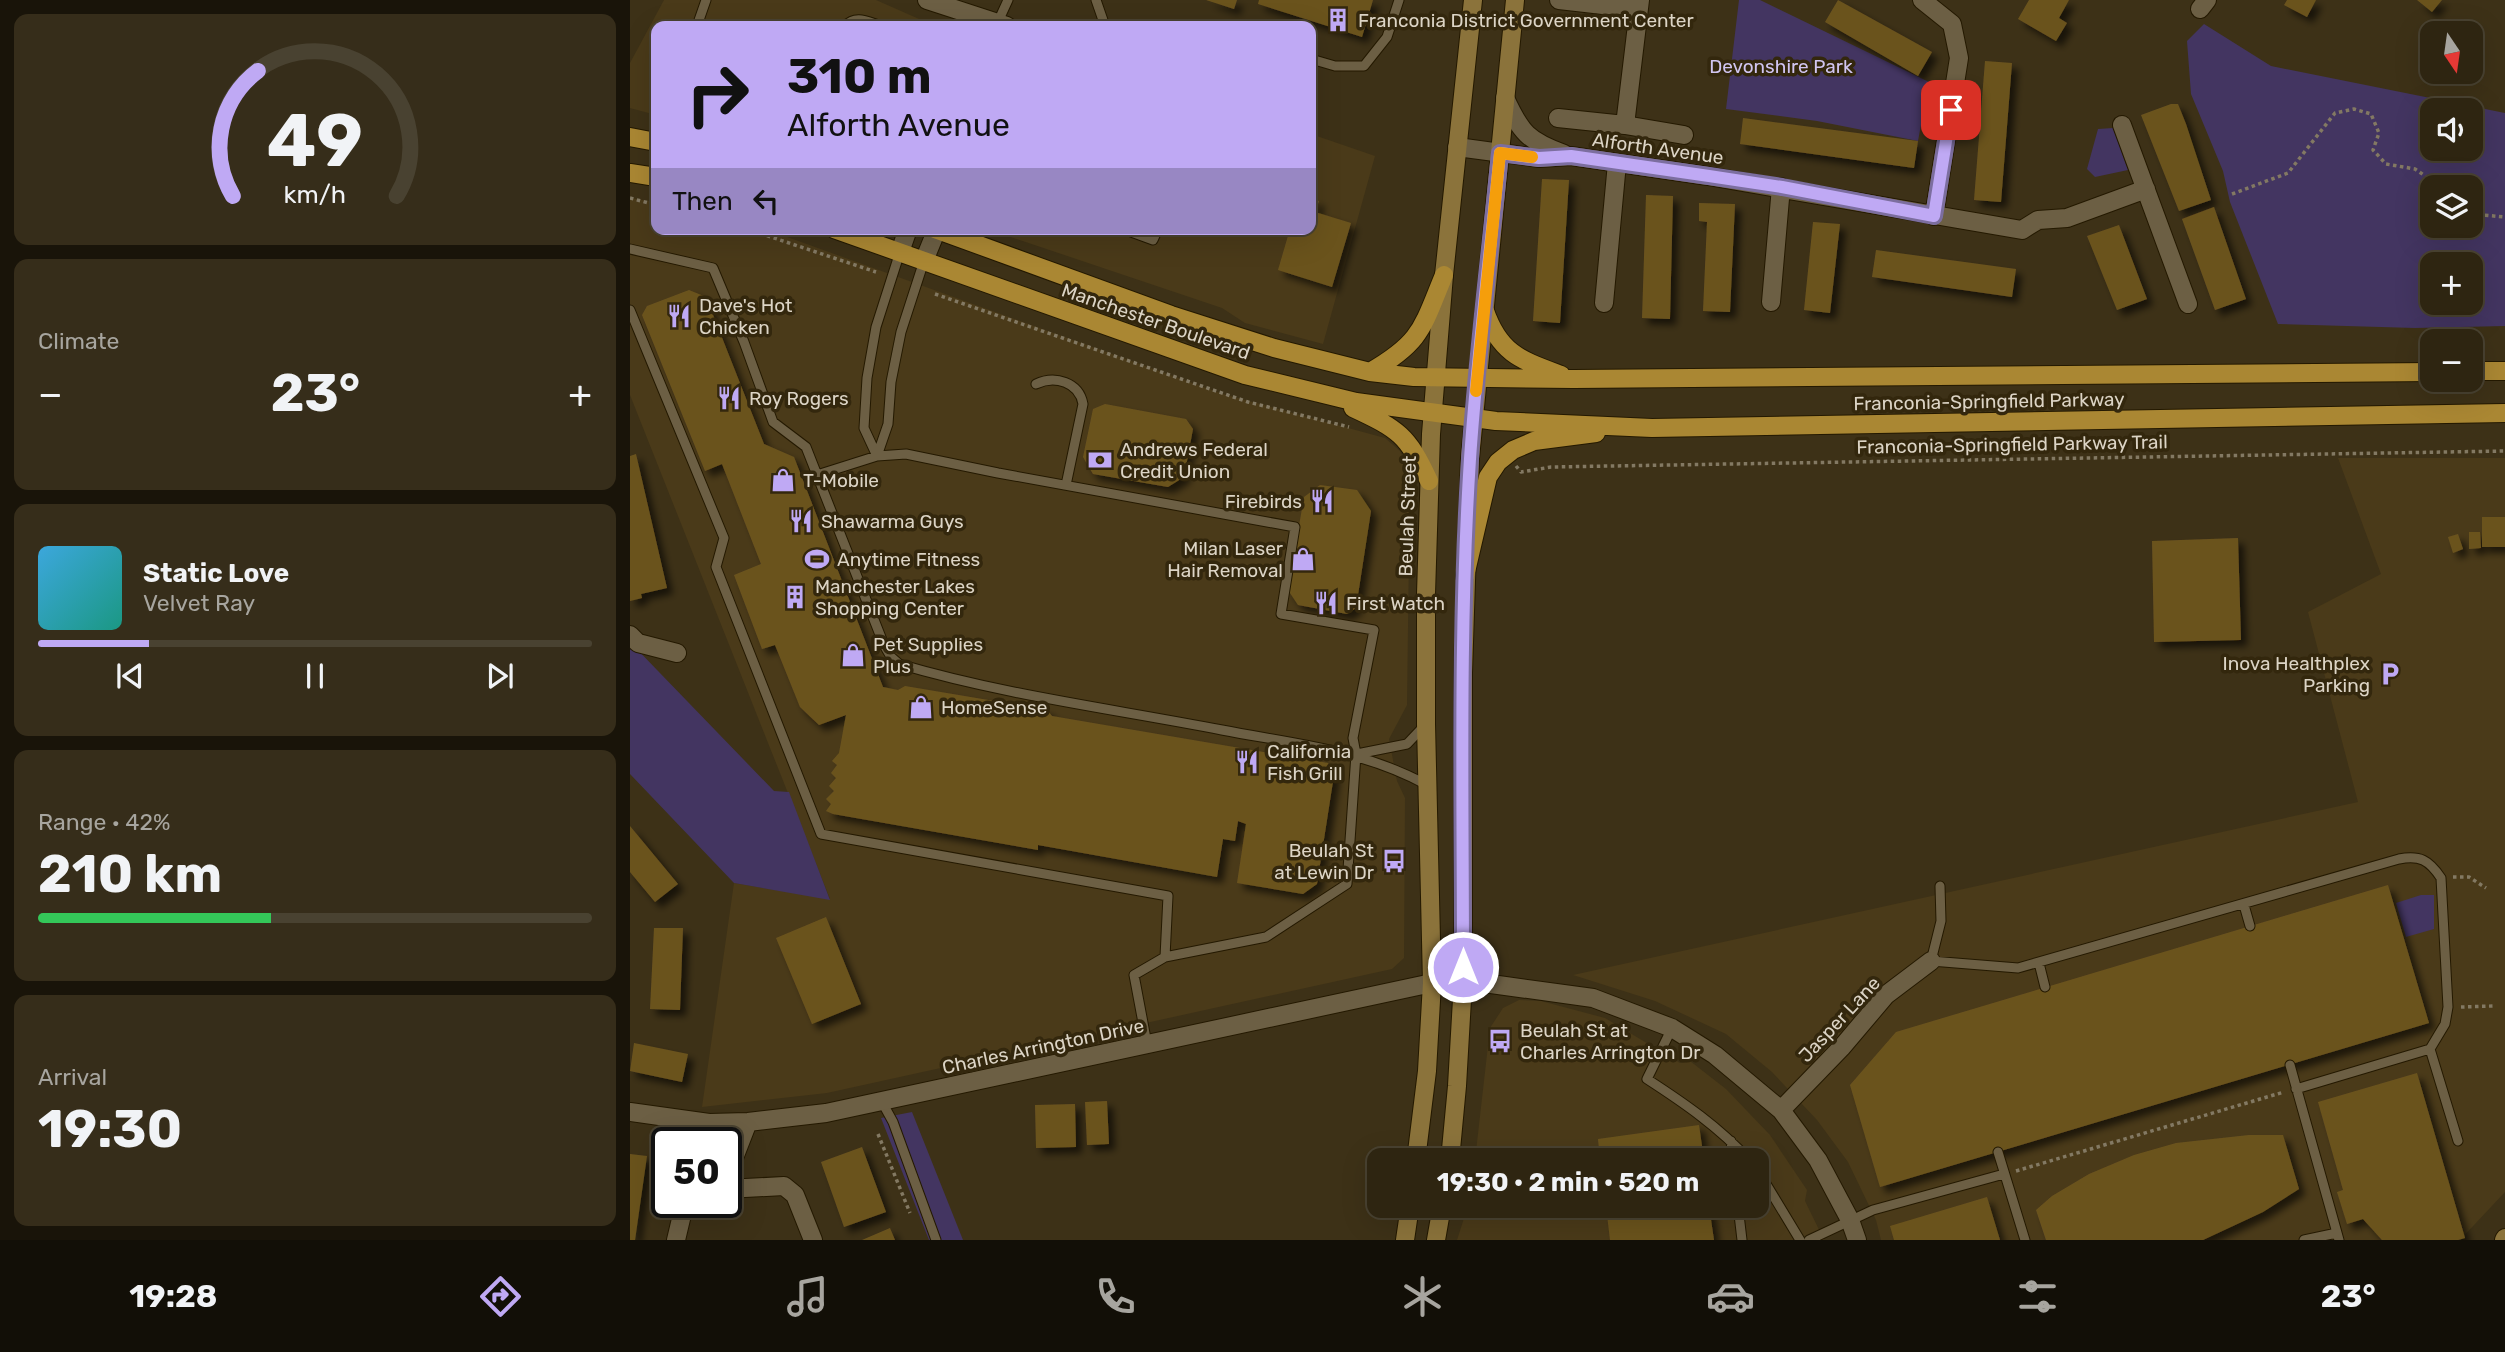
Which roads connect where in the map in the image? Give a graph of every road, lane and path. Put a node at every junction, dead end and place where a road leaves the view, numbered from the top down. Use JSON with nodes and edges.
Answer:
{"nodes":[{"id":1,"x":706,"y":0,"type":"edge"},
{"id":2,"x":927,"y":0,"type":"edge"},
{"id":3,"x":1008,"y":0,"type":"edge"},
{"id":4,"x":1096,"y":0,"type":"edge"},
{"id":5,"x":1399,"y":0,"type":"edge"},
{"id":6,"x":1473,"y":0,"type":"edge"},
{"id":7,"x":1515,"y":0,"type":"edge"},
{"id":8,"x":1559,"y":0,"type":"edge"},
{"id":9,"x":1922,"y":0,"type":"edge"},
{"id":10,"x":1639,"y":3,"type":"edge"},
{"id":11,"x":699,"y":21,"type":"edge"},
{"id":12,"x":849,"y":21,"type":"edge"},
{"id":13,"x":867,"y":21,"type":"edge"},
{"id":14,"x":988,"y":21,"type":"edge"},
{"id":15,"x":1001,"y":21,"type":"edge"},
{"id":16,"x":1103,"y":21,"type":"edge"},
{"id":17,"x":1316,"y":60,"type":"edge"},
{"id":18,"x":1505,"y":98,"type":"junction"},
{"id":19,"x":1558,"y":118,"type":"dead end"},
{"id":20,"x":1625,"y":125,"type":"junction"},
{"id":21,"x":2122,"y":125,"type":"dead end"},
{"id":22,"x":1684,"y":135,"type":"dead end"},
{"id":23,"x":630,"y":137,"type":"edge"},
{"id":24,"x":651,"y":141,"type":"edge"},
{"id":25,"x":1457,"y":147,"type":"junction"},
{"id":26,"x":1500,"y":153,"type":"junction"},
{"id":27,"x":1571,"y":156,"type":"junction"},
{"id":28,"x":1617,"y":163,"type":"junction"},
{"id":29,"x":630,"y":173,"type":"edge"},
{"id":30,"x":2424,"y":175,"type":"edge"},
{"id":31,"x":651,"y":176,"type":"edge"},
{"id":32,"x":1782,"y":187,"type":"junction"},
{"id":33,"x":2146,"y":189,"type":"junction"},
{"id":34,"x":2232,"y":194,"type":"dead end"},
{"id":35,"x":630,"y":198,"type":"edge"},
{"id":36,"x":651,"y":204,"type":"edge"},
{"id":37,"x":2483,"y":215,"type":"edge"},
{"id":38,"x":1934,"y":216,"type":"junction"},
{"id":39,"x":2505,"y":217,"type":"edge"},
{"id":40,"x":765,"y":235,"type":"edge"},
{"id":41,"x":851,"y":235,"type":"edge"},
{"id":42,"x":906,"y":235,"type":"edge"},
{"id":43,"x":934,"y":235,"type":"edge"},
{"id":44,"x":950,"y":235,"type":"edge"},
{"id":45,"x":1139,"y":235,"type":"edge"},
{"id":46,"x":1155,"y":235,"type":"edge"},
{"id":47,"x":630,"y":249,"type":"edge"},
{"id":48,"x":900,"y":252,"type":"junction"},
{"id":49,"x":925,"y":261,"type":"junction"},
{"id":50,"x":876,"y":272,"type":"dead end"},
{"id":51,"x":1444,"y":275,"type":"junction"},
{"id":52,"x":934,"y":294,"type":"dead end"},
{"id":53,"x":1771,"y":302,"type":"dead end"},
{"id":54,"x":1604,"y":303,"type":"dead end"},
{"id":55,"x":2188,"y":304,"type":"dead end"},
{"id":56,"x":630,"y":310,"type":"edge"},
{"id":57,"x":1485,"y":311,"type":"junction"},
{"id":58,"x":2483,"y":371,"type":"edge"},
{"id":59,"x":2505,"y":371,"type":"edge"},
{"id":60,"x":1370,"y":372,"type":"junction"},
{"id":61,"x":2420,"y":372,"type":"edge"},
{"id":62,"x":1435,"y":377,"type":"junction"},
{"id":63,"x":1477,"y":378,"type":"junction"},
{"id":64,"x":1574,"y":379,"type":"junction"},
{"id":65,"x":1036,"y":384,"type":"dead end"},
{"id":66,"x":1331,"y":397,"type":"junction"},
{"id":67,"x":1432,"y":413,"type":"junction"},
{"id":68,"x":2505,"y":413,"type":"edge"},
{"id":69,"x":1474,"y":418,"type":"junction"},
{"id":70,"x":1354,"y":428,"type":"dead end"},
{"id":71,"x":1653,"y":428,"type":"junction"},
{"id":72,"x":2505,"y":451,"type":"edge"},
{"id":73,"x":877,"y":456,"type":"junction"},
{"id":74,"x":1521,"y":472,"type":"dead end"},
{"id":75,"x":817,"y":475,"type":"junction"},
{"id":76,"x":1429,"y":481,"type":"junction"},
{"id":77,"x":1066,"y":485,"type":"junction"},
{"id":78,"x":1465,"y":576,"type":"junction"},
{"id":79,"x":630,"y":635,"type":"edge"},
{"id":80,"x":677,"y":653,"type":"dead end"},
{"id":81,"x":1426,"y":724,"type":"junction"},
{"id":82,"x":1356,"y":754,"type":"junction"},
{"id":83,"x":1428,"y":786,"type":"junction"},
{"id":84,"x":2441,"y":878,"type":"junction"},
{"id":85,"x":1940,"y":886,"type":"dead end"},
{"id":86,"x":2486,"y":888,"type":"dead end"},
{"id":87,"x":2244,"y":905,"type":"junction"},
{"id":88,"x":2250,"y":926,"type":"dead end"},
{"id":89,"x":1165,"y":957,"type":"junction"},
{"id":90,"x":1931,"y":961,"type":"junction"},
{"id":91,"x":2039,"y":963,"type":"junction"},
{"id":92,"x":1463,"y":982,"type":"junction"},
{"id":93,"x":1433,"y":983,"type":"junction"},
{"id":94,"x":2045,"y":987,"type":"dead end"},
{"id":95,"x":2493,"y":1006,"type":"dead end"},
{"id":96,"x":2448,"y":1007,"type":"junction"},
{"id":97,"x":1672,"y":1028,"type":"junction"},
{"id":98,"x":1147,"y":1045,"type":"junction"},
{"id":99,"x":2430,"y":1049,"type":"junction"},
{"id":100,"x":2290,"y":1065,"type":"dead end"},
{"id":101,"x":2296,"y":1089,"type":"junction"},
{"id":102,"x":882,"y":1102,"type":"junction"},
{"id":103,"x":1781,"y":1110,"type":"junction"},
{"id":104,"x":630,"y":1112,"type":"edge"},
{"id":105,"x":748,"y":1122,"type":"junction"},
{"id":106,"x":709,"y":1123,"type":"junction"},
{"id":107,"x":710,"y":1127,"type":"edge"},
{"id":108,"x":877,"y":1134,"type":"dead end"},
{"id":109,"x":742,"y":1137,"type":"edge"},
{"id":110,"x":1731,"y":1140,"type":"junction"},
{"id":111,"x":2458,"y":1141,"type":"dead end"},
{"id":112,"x":1417,"y":1148,"type":"edge"},
{"id":113,"x":1451,"y":1148,"type":"edge"},
{"id":114,"x":1732,"y":1148,"type":"edge"},
{"id":115,"x":1738,"y":1148,"type":"edge"},
{"id":116,"x":1998,"y":1153,"type":"dead end"},
{"id":117,"x":2004,"y":1174,"type":"junction"},
{"id":118,"x":742,"y":1186,"type":"edge"},
{"id":119,"x":1769,"y":1188,"type":"edge"},
{"id":120,"x":912,"y":1216,"type":"dead end"},
{"id":121,"x":681,"y":1218,"type":"edge"},
{"id":122,"x":1408,"y":1218,"type":"edge"},
{"id":123,"x":1440,"y":1218,"type":"edge"},
{"id":124,"x":1739,"y":1218,"type":"edge"},
{"id":125,"x":1850,"y":1220,"type":"junction"},
{"id":126,"x":2338,"y":1237,"type":"edge"},
{"id":127,"x":676,"y":1240,"type":"edge"},
{"id":128,"x":813,"y":1240,"type":"edge"},
{"id":129,"x":936,"y":1240,"type":"edge"},
{"id":130,"x":1405,"y":1240,"type":"edge"},
{"id":131,"x":1436,"y":1240,"type":"edge"},
{"id":132,"x":1742,"y":1240,"type":"edge"},
{"id":133,"x":1800,"y":1240,"type":"edge"},
{"id":134,"x":1809,"y":1240,"type":"edge"},
{"id":135,"x":1857,"y":1240,"type":"edge"},
{"id":136,"x":2025,"y":1240,"type":"edge"},
{"id":137,"x":2304,"y":1240,"type":"edge"}],
"edges":[{"from":1,"to":11,"type":"lane"},
{"from":2,"to":14,"type":"street"},
{"from":3,"to":15,"type":"lane"},
{"from":4,"to":16,"type":"lane"},
{"from":5,"to":17,"type":"lane"},
{"from":6,"to":25,"type":"main road","name":"Beulah Street"},
{"from":7,"to":18,"type":"main road"},
{"from":8,"to":10,"type":"street"},
{"from":9,"to":38,"type":"street"},
{"from":10,"to":20,"type":"street"},
{"from":12,"to":13,"type":"lane"},
{"from":18,"to":26,"type":"main road"},
{"from":18,"to":27,"type":"street","name":"Alforth Avenue"},
{"from":19,"to":20,"type":"street"},
{"from":20,"to":22,"type":"street"},
{"from":21,"to":33,"type":"street"},
{"from":23,"to":24,"type":"main road"},
{"from":25,"to":26,"type":"street","name":"Alforth Avenue"},
{"from":25,"to":51,"type":"main road","name":"Beulah Street"},
{"from":26,"to":27,"type":"street","name":"Alforth Avenue"},
{"from":26,"to":57,"type":"main road"},
{"from":27,"to":28,"type":"street","name":"Alforth Avenue"},
{"from":28,"to":32,"type":"street","name":"Alforth Avenue"},
{"from":28,"to":54,"type":"street"},
{"from":29,"to":31,"type":"main road"},
{"from":30,"to":34,"type":"path"},
{"from":32,"to":38,"type":"street","name":"Alforth Avenue"},
{"from":32,"to":53,"type":"street"},
{"from":33,"to":38,"type":"street","name":"Alforth Avenue"},
{"from":33,"to":55,"type":"street"},
{"from":35,"to":36,"type":"path"},
{"from":37,"to":39,"type":"path"},
{"from":40,"to":50,"type":"path"},
{"from":41,"to":48,"type":"main road","name":"Manchester Boulevard"},
{"from":42,"to":48,"type":"street"},
{"from":43,"to":49,"type":"street"},
{"from":44,"to":60,"type":"main road","name":"Manchester Boulevard"},
{"from":45,"to":46,"type":"lane"},
{"from":47,"to":75,"type":"lane"},
{"from":48,"to":49,"type":"main road","name":"Manchester Boulevard"},
{"from":48,"to":73,"type":"lane"},
{"from":49,"to":66,"type":"main road","name":"Manchester Boulevard"},
{"from":49,"to":73,"type":"lane"},
{"from":51,"to":60,"type":"main road"},
{"from":51,"to":62,"type":"main road","name":"Beulah Street"},
{"from":52,"to":70,"type":"path"},
{"from":56,"to":89,"type":"lane"},
{"from":57,"to":63,"type":"main road"},
{"from":57,"to":64,"type":"main road"},
{"from":58,"to":59,"type":"main road"},
{"from":60,"to":62,"type":"main road","name":"Manchester Boulevard"},
{"from":61,"to":64,"type":"main road","name":"Franconia-Springfield Parkway"},
{"from":62,"to":63,"type":"main road","name":"Manchester Boulevard"},
{"from":62,"to":67,"type":"main road","name":"Beulah Street"},
{"from":63,"to":64,"type":"main road","name":"Franconia-Springfield Parkway"},
{"from":63,"to":69,"type":"main road"},
{"from":65,"to":77,"type":"lane"},
{"from":66,"to":67,"type":"main road","name":"Manchester Boulevard"},
{"from":66,"to":76,"type":"main road"},
{"from":67,"to":69,"type":"main road","name":"Manchester Boulevard"},
{"from":67,"to":76,"type":"main road","name":"Beulah Street"},
{"from":68,"to":71,"type":"main road","name":"Franconia-Springfield Parkway"},
{"from":69,"to":71,"type":"main road","name":"Franconia-Springfield Parkway"},
{"from":69,"to":78,"type":"main road"},
{"from":71,"to":78,"type":"main road"},
{"from":72,"to":74,"type":"path","name":"Franconia-Springfield Parkway Trail"},
{"from":73,"to":75,"type":"lane"},
{"from":73,"to":77,"type":"lane"},
{"from":75,"to":82,"type":"lane"},
{"from":76,"to":81,"type":"main road","name":"Beulah Street"},
{"from":77,"to":82,"type":"lane"},
{"from":78,"to":92,"type":"main road"},
{"from":79,"to":80,"type":"street"},
{"from":81,"to":82,"type":"lane"},
{"from":81,"to":83,"type":"main road","name":"Beulah Street"},
{"from":82,"to":83,"type":"lane"},
{"from":82,"to":89,"type":"lane"},
{"from":83,"to":93,"type":"main road","name":"Beulah Street"},
{"from":84,"to":86,"type":"path"},
{"from":84,"to":87,"type":"lane"},
{"from":84,"to":96,"type":"lane"},
{"from":85,"to":90,"type":"lane"},
{"from":87,"to":88,"type":"lane"},
{"from":87,"to":91,"type":"lane"},
{"from":89,"to":98,"type":"lane"},
{"from":90,"to":91,"type":"lane"},
{"from":90,"to":103,"type":"street","name":"Jasper Lane"},
{"from":91,"to":94,"type":"lane"},
{"from":92,"to":93,"type":"street","name":"Charles Arrington Drive"},
{"from":92,"to":97,"type":"street","name":"Charles Arrington Drive"},
{"from":92,"to":113,"type":"main road"},
{"from":93,"to":98,"type":"street","name":"Charles Arrington Drive"},
{"from":93,"to":112,"type":"main road","name":"Beulah Street"},
{"from":95,"to":96,"type":"path"},
{"from":96,"to":99,"type":"lane"},
{"from":97,"to":103,"type":"street","name":"Charles Arrington Drive"},
{"from":97,"to":110,"type":"lane"},
{"from":98,"to":102,"type":"street","name":"Charles Arrington Drive"},
{"from":99,"to":101,"type":"lane"},
{"from":99,"to":111,"type":"lane"},
{"from":100,"to":101,"type":"lane"},
{"from":101,"to":117,"type":"path"},
{"from":101,"to":126,"type":"lane"},
{"from":102,"to":105,"type":"street","name":"Charles Arrington Drive"},
{"from":102,"to":129,"type":"lane"},
{"from":103,"to":125,"type":"street","name":"Charles Arrington Drive"},
{"from":104,"to":106,"type":"street","name":"Charles Arrington Drive"},
{"from":105,"to":106,"type":"street","name":"Charles Arrington Drive"},
{"from":105,"to":109,"type":"street"},
{"from":106,"to":107,"type":"street"},
{"from":108,"to":120,"type":"path"},
{"from":110,"to":114,"type":"lane"},
{"from":110,"to":115,"type":"lane"},
{"from":116,"to":117,"type":"lane"},
{"from":117,"to":125,"type":"lane"},
{"from":117,"to":136,"type":"lane"},
{"from":118,"to":128,"type":"street"},
{"from":119,"to":133,"type":"lane"},
{"from":121,"to":127,"type":"street"},
{"from":122,"to":130,"type":"main road"},
{"from":123,"to":131,"type":"main road"},
{"from":124,"to":132,"type":"lane"},
{"from":125,"to":134,"type":"lane"},
{"from":125,"to":135,"type":"street","name":"Charles Arrington Drive"},
{"from":126,"to":137,"type":"lane"}]}
